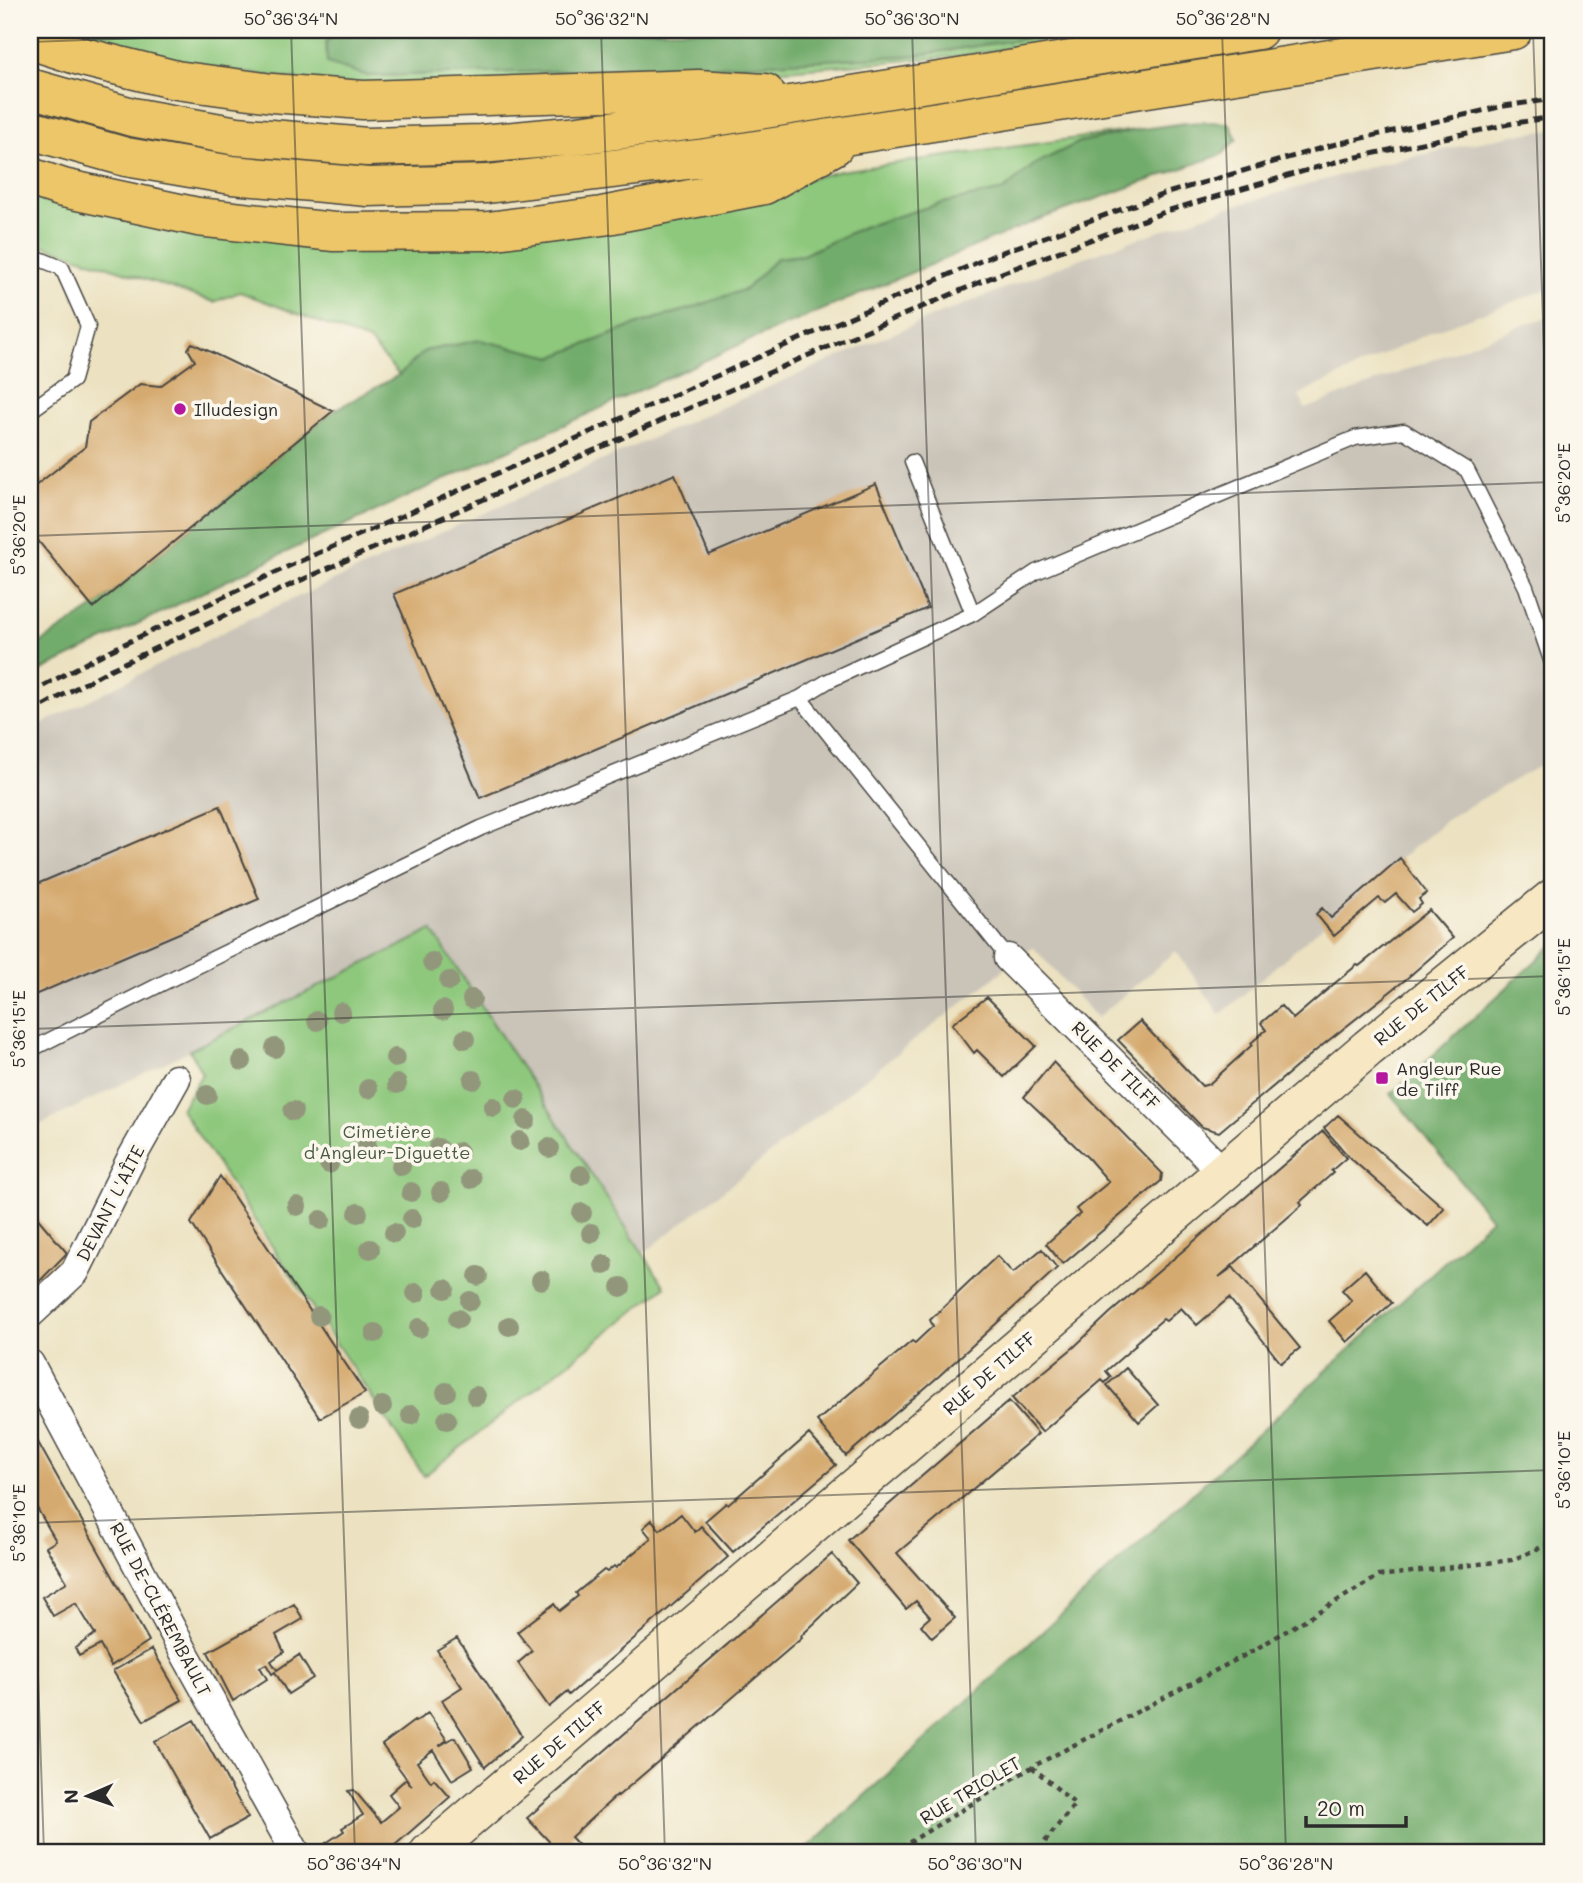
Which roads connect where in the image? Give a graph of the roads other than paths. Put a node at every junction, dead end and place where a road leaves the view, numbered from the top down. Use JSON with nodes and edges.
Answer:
{"nodes":[{"id":1,"x":1258,"y":30,"type":"edge"},
{"id":2,"x":1513,"y":30,"type":"edge"},
{"id":3,"x":30,"y":40,"type":"edge"},
{"id":4,"x":30,"y":88,"type":"edge"},
{"id":5,"x":826,"y":98,"type":"junction"},
{"id":6,"x":30,"y":130,"type":"edge"},
{"id":7,"x":855,"y":134,"type":"junction"},
{"id":8,"x":30,"y":177,"type":"edge"},
{"id":9,"x":30,"y":255,"type":"edge"},
{"id":10,"x":30,"y":411,"type":"edge"},
{"id":11,"x":912,"y":462,"type":"dead end"},
{"id":12,"x":973,"y":614,"type":"junction"},
{"id":13,"x":1553,"y":666,"type":"edge"},
{"id":14,"x":800,"y":698,"type":"junction"},
{"id":15,"x":1553,"y":898,"type":"edge"},
{"id":16,"x":1008,"y":958,"type":"joint"},
{"id":17,"x":30,"y":1050,"type":"edge"},
{"id":18,"x":176,"y":1079,"type":"dead end"},
{"id":19,"x":1223,"y":1172,"type":"junction"},
{"id":20,"x":30,"y":1314,"type":"edge"},
{"id":21,"x":30,"y":1364,"type":"edge"},
{"id":22,"x":296,"y":1853,"type":"edge"},
{"id":23,"x":429,"y":1853,"type":"edge"}],
"edges":[{"from":1,"to":5,"type":"highway"},
{"from":2,"to":7,"type":"highway"},
{"from":3,"to":5,"type":"highway"},
{"from":4,"to":5,"type":"highway"},
{"from":6,"to":7,"type":"highway"},
{"from":7,"to":8,"type":"highway"},
{"from":9,"to":10,"type":"lane"},
{"from":11,"to":12,"type":"lane"},
{"from":12,"to":13,"type":"lane"},
{"from":12,"to":14,"type":"lane"},
{"from":14,"to":16,"type":"lane"},
{"from":14,"to":17,"type":"lane"},
{"from":15,"to":19,"type":"main road","name":"RUE DE TILFF"},
{"from":16,"to":19,"type":"street","name":"RUE DE TILFF"},
{"from":18,"to":20,"type":"street","name":"DEVANT L'AÎTE"},
{"from":19,"to":23,"type":"main road","name":"RUE DE TILFF"},
{"from":21,"to":22,"type":"street","name":"RUE DE-CLÉREMBAULT"}]}
